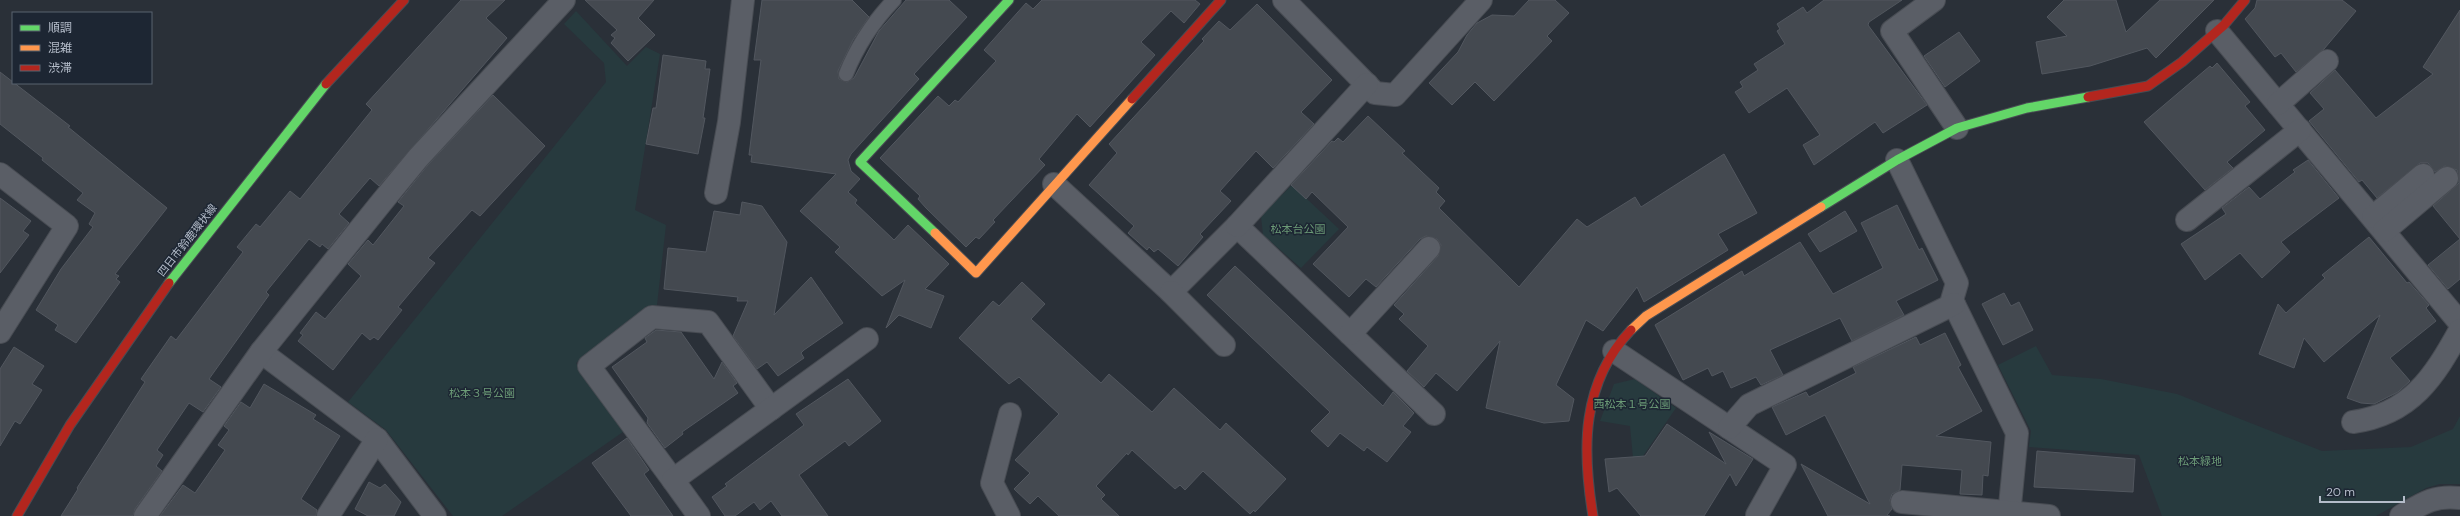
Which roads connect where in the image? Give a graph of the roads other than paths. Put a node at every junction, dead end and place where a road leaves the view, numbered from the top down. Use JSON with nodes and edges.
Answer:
{"nodes":[{"id":1,"x":404,"y":0,"type":"edge"},
{"id":2,"x":564,"y":0,"type":"edge"},
{"id":3,"x":743,"y":0,"type":"edge"},
{"id":4,"x":894,"y":0,"type":"edge"},
{"id":5,"x":1009,"y":0,"type":"edge"},
{"id":6,"x":1221,"y":0,"type":"edge"},
{"id":7,"x":1284,"y":0,"type":"edge"},
{"id":8,"x":1481,"y":0,"type":"edge"},
{"id":9,"x":1934,"y":0,"type":"edge"},
{"id":10,"x":2245,"y":0,"type":"edge"},
{"id":11,"x":2217,"y":31,"type":"junction"},
{"id":12,"x":2327,"y":61,"type":"dead end"},
{"id":13,"x":846,"y":74,"type":"dead end"},
{"id":14,"x":1367,"y":84,"type":"junction"},
{"id":15,"x":2278,"y":104,"type":"junction"},
{"id":16,"x":1957,"y":128,"type":"junction"},
{"id":17,"x":2300,"y":130,"type":"junction"},
{"id":18,"x":1897,"y":160,"type":"junction"},
{"id":19,"x":0,"y":174,"type":"edge"},
{"id":20,"x":2423,"y":175,"type":"dead end"},
{"id":21,"x":2447,"y":178,"type":"dead end"},
{"id":22,"x":1054,"y":184,"type":"junction"},
{"id":23,"x":716,"y":192,"type":"dead end"},
{"id":24,"x":2188,"y":220,"type":"dead end"},
{"id":25,"x":2378,"y":224,"type":"junction"},
{"id":26,"x":1237,"y":226,"type":"junction"},
{"id":27,"x":1429,"y":248,"type":"dead end"},
{"id":28,"x":1171,"y":292,"type":"junction"},
{"id":29,"x":1954,"y":304,"type":"junction"},
{"id":30,"x":2460,"y":323,"type":"edge"},
{"id":31,"x":2460,"y":330,"type":"edge"},
{"id":32,"x":0,"y":332,"type":"edge"},
{"id":33,"x":1350,"y":334,"type":"junction"},
{"id":34,"x":867,"y":339,"type":"dead end"},
{"id":35,"x":1224,"y":345,"type":"dead end"},
{"id":36,"x":1614,"y":351,"type":"junction"},
{"id":37,"x":261,"y":352,"type":"junction"},
{"id":38,"x":771,"y":409,"type":"junction"},
{"id":39,"x":1010,"y":414,"type":"dead end"},
{"id":40,"x":1434,"y":414,"type":"dead end"},
{"id":41,"x":2353,"y":422,"type":"dead end"},
{"id":42,"x":1729,"y":428,"type":"junction"},
{"id":43,"x":377,"y":439,"type":"junction"},
{"id":44,"x":673,"y":480,"type":"junction"},
{"id":45,"x":2460,"y":498,"type":"edge"},
{"id":46,"x":1902,"y":502,"type":"dead end"},
{"id":47,"x":2009,"y":514,"type":"edge"},
{"id":48,"x":1757,"y":515,"type":"dead end"},
{"id":49,"x":17,"y":516,"type":"edge"},
{"id":50,"x":145,"y":516,"type":"edge"},
{"id":51,"x":328,"y":516,"type":"edge"},
{"id":52,"x":435,"y":516,"type":"edge"},
{"id":53,"x":699,"y":516,"type":"edge"},
{"id":54,"x":1009,"y":516,"type":"edge"},
{"id":55,"x":1593,"y":516,"type":"edge"},
{"id":56,"x":2049,"y":516,"type":"edge"},
{"id":57,"x":2401,"y":516,"type":"edge"}],
"edges":[{"from":1,"to":49,"type":"street","name":"四日市鈴鹿環状線"},
{"from":2,"to":37,"type":"street"},
{"from":3,"to":23,"type":"street"},
{"from":4,"to":13,"type":"lane"},
{"from":5,"to":22,"type":"street"},
{"from":6,"to":22,"type":"street"},
{"from":7,"to":14,"type":"street"},
{"from":8,"to":14,"type":"street"},
{"from":9,"to":16,"type":"street"},
{"from":10,"to":11,"type":"street"},
{"from":11,"to":15,"type":"street"},
{"from":11,"to":16,"type":"street"},
{"from":12,"to":15,"type":"street"},
{"from":14,"to":26,"type":"street"},
{"from":15,"to":17,"type":"street"},
{"from":16,"to":18,"type":"street"},
{"from":17,"to":24,"type":"street"},
{"from":17,"to":25,"type":"street"},
{"from":18,"to":29,"type":"street"},
{"from":18,"to":36,"type":"street"},
{"from":19,"to":32,"type":"street"},
{"from":20,"to":25,"type":"street"},
{"from":21,"to":25,"type":"street"},
{"from":22,"to":28,"type":"street"},
{"from":25,"to":30,"type":"street"},
{"from":26,"to":28,"type":"street"},
{"from":26,"to":33,"type":"street"},
{"from":27,"to":33,"type":"street"},
{"from":28,"to":35,"type":"street"},
{"from":29,"to":42,"type":"street"},
{"from":29,"to":47,"type":"street"},
{"from":31,"to":41,"type":"street"},
{"from":33,"to":40,"type":"street"},
{"from":34,"to":38,"type":"street"},
{"from":36,"to":42,"type":"street"},
{"from":36,"to":55,"type":"street"},
{"from":37,"to":43,"type":"street"},
{"from":37,"to":50,"type":"street"},
{"from":38,"to":44,"type":"street"},
{"from":38,"to":44,"type":"street"},
{"from":39,"to":54,"type":"street"},
{"from":42,"to":48,"type":"street"},
{"from":43,"to":51,"type":"street"},
{"from":43,"to":52,"type":"street"},
{"from":44,"to":53,"type":"street"},
{"from":45,"to":57,"type":"street"},
{"from":46,"to":47,"type":"street"},
{"from":47,"to":56,"type":"street"}]}
